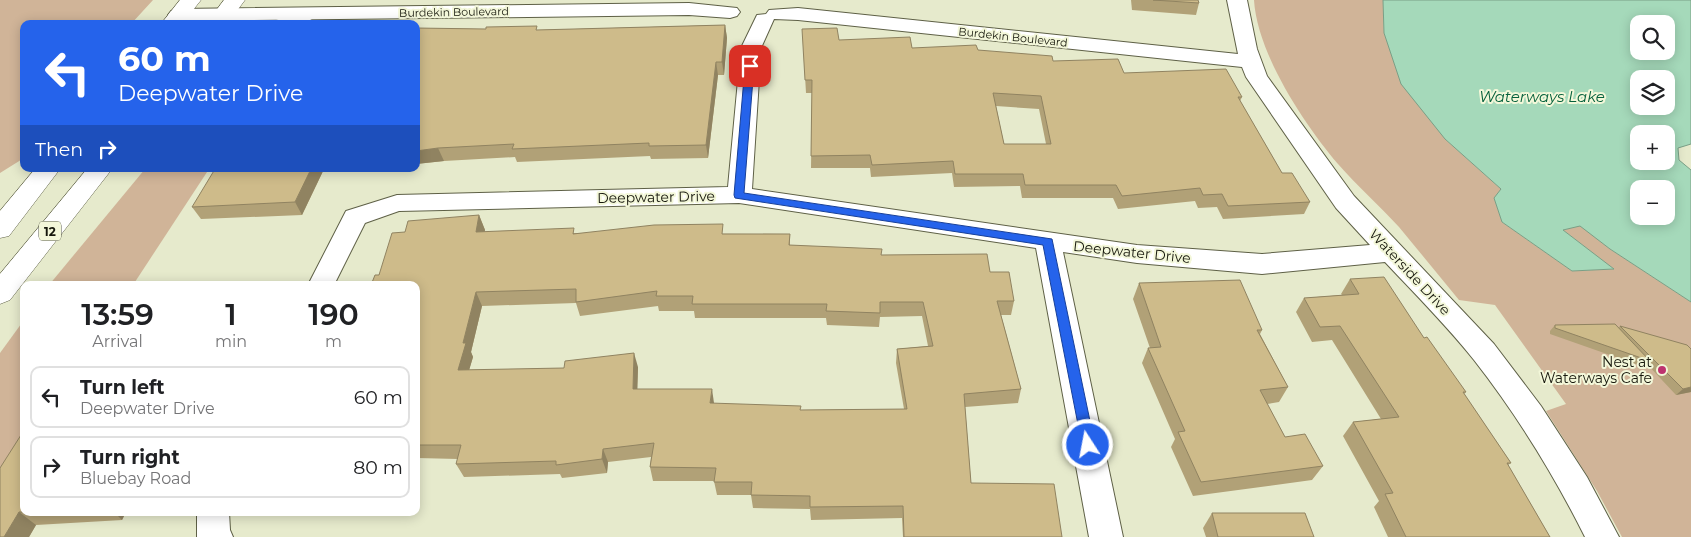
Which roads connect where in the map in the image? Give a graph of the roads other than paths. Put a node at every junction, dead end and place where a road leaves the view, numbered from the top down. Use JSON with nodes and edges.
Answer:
{"nodes":[{"id":1,"x":247,"y":0,"type":"edge"},
{"id":2,"x":799,"y":0,"type":"edge"},
{"id":3,"x":1237,"y":0,"type":"edge"},
{"id":4,"x":182,"y":10,"type":"edge"},
{"id":5,"x":228,"y":10,"type":"edge"},
{"id":6,"x":734,"y":10,"type":"edge"},
{"id":7,"x":774,"y":11,"type":"edge"},
{"id":8,"x":307,"y":14,"type":"junction"},
{"id":9,"x":293,"y":20,"type":"edge"},
{"id":10,"x":751,"y":48,"type":"junction"},
{"id":11,"x":1247,"y":53,"type":"junction"},
{"id":12,"x":46,"y":172,"type":"edge"},
{"id":13,"x":98,"y":172,"type":"edge"},
{"id":14,"x":739,"y":195,"type":"junction"},
{"id":15,"x":0,"y":229,"type":"edge"},
{"id":16,"x":1048,"y":242,"type":"junction"},
{"id":17,"x":1391,"y":252,"type":"junction"},
{"id":18,"x":323,"y":281,"type":"edge"},
{"id":19,"x":0,"y":293,"type":"edge"},
{"id":20,"x":213,"y":516,"type":"edge"},
{"id":21,"x":216,"y":537,"type":"edge"},
{"id":22,"x":1106,"y":537,"type":"edge"},
{"id":23,"x":1602,"y":537,"type":"edge"}],
"edges":[{"from":1,"to":5,"type":"street","name":"Burdekin Boulevard"},
{"from":2,"to":11,"type":"street","name":"Burdekin Boulevard"},
{"from":3,"to":11,"type":"street","name":"Waterside Drive"},
{"from":4,"to":5,"type":"street","name":"Burdekin Boulevard"},
{"from":5,"to":8,"type":"street","name":"Burdekin Boulevard"},
{"from":6,"to":7,"type":"street","name":"Burdekin Boulevard"},
{"from":6,"to":8,"type":"street","name":"Burdekin Boulevard"},
{"from":6,"to":10,"type":"street"},
{"from":7,"to":10,"type":"street"},
{"from":7,"to":11,"type":"street","name":"Burdekin Boulevard"},
{"from":8,"to":9,"type":"main road"},
{"from":10,"to":14,"type":"street"},
{"from":11,"to":17,"type":"street","name":"Waterside Drive"},
{"from":12,"to":15,"type":"main road"},
{"from":13,"to":19,"type":"main road","number":"12"},
{"from":14,"to":16,"type":"street","name":"Deepwater Drive"},
{"from":14,"to":18,"type":"street","name":"Deepwater Drive"},
{"from":16,"to":17,"type":"street","name":"Deepwater Drive"},
{"from":16,"to":22,"type":"street"},
{"from":17,"to":23,"type":"street","name":"Waterside Drive"},
{"from":20,"to":21,"type":"street"}]}
